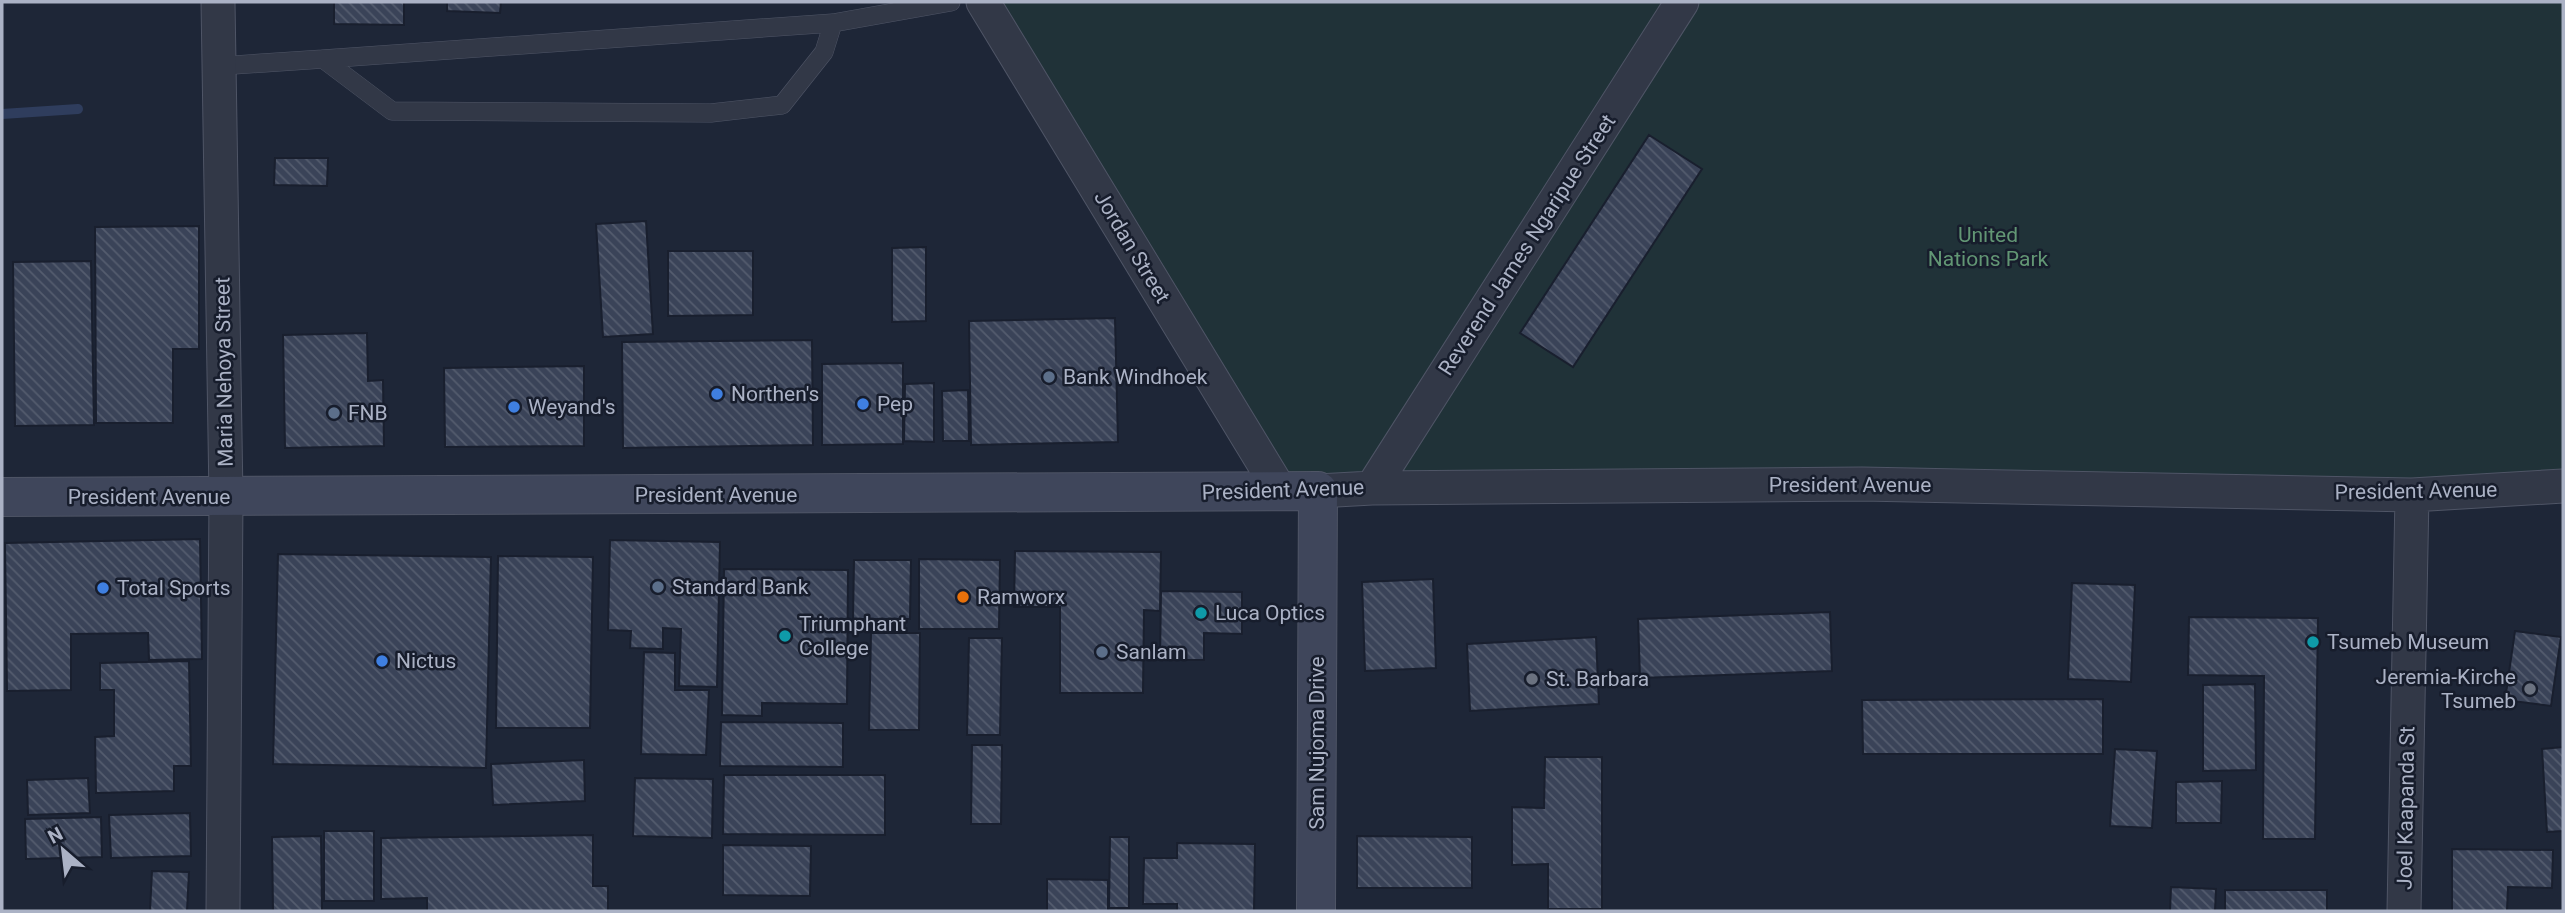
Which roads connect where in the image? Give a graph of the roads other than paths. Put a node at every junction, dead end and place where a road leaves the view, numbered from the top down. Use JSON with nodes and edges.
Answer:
{"nodes":[{"id":1,"x":218,"y":2,"type":"edge"},
{"id":2,"x":951,"y":2,"type":"edge"},
{"id":3,"x":983,"y":2,"type":"edge"},
{"id":4,"x":1682,"y":2,"type":"edge"},
{"id":5,"x":833,"y":23,"type":"junction"},
{"id":6,"x":323,"y":59,"type":"junction"},
{"id":7,"x":219,"y":66,"type":"junction"},
{"id":8,"x":2563,"y":486,"type":"edge"},
{"id":9,"x":1372,"y":488,"type":"junction"},
{"id":10,"x":1318,"y":491,"type":"junction"},
{"id":11,"x":1281,"y":492,"type":"junction"},
{"id":12,"x":2412,"y":495,"type":"junction"},
{"id":13,"x":2,"y":497,"type":"edge"},
{"id":14,"x":226,"y":497,"type":"junction"},
{"id":15,"x":223,"y":911,"type":"edge"},
{"id":16,"x":1316,"y":911,"type":"edge"},
{"id":17,"x":2404,"y":911,"type":"edge"}],
"edges":[{"from":1,"to":7,"type":"street","name":"Maria Nehoya Street"},
{"from":2,"to":5,"type":"lane"},
{"from":3,"to":11,"type":"street","name":"Jordan Street"},
{"from":4,"to":9,"type":"street","name":"Reverend James Ngaripue Street"},
{"from":5,"to":6,"type":"lane"},
{"from":5,"to":6,"type":"lane"},
{"from":6,"to":7,"type":"lane"},
{"from":7,"to":14,"type":"street","name":"Maria Nehoya Street"},
{"from":8,"to":12,"type":"street","name":"President Avenue"},
{"from":9,"to":10,"type":"street","name":"President Avenue"},
{"from":9,"to":12,"type":"street","name":"President Avenue"},
{"from":10,"to":11,"type":"street","name":"President Avenue"},
{"from":10,"to":16,"type":"street","name":"Sam Nujoma Drive"},
{"from":11,"to":14,"type":"street","name":"President Avenue"},
{"from":12,"to":17,"type":"street","name":"Joel Kaapanda St"},
{"from":13,"to":14,"type":"street","name":"President Avenue"},
{"from":14,"to":15,"type":"street","name":"Maria Nehoya Street"}]}
